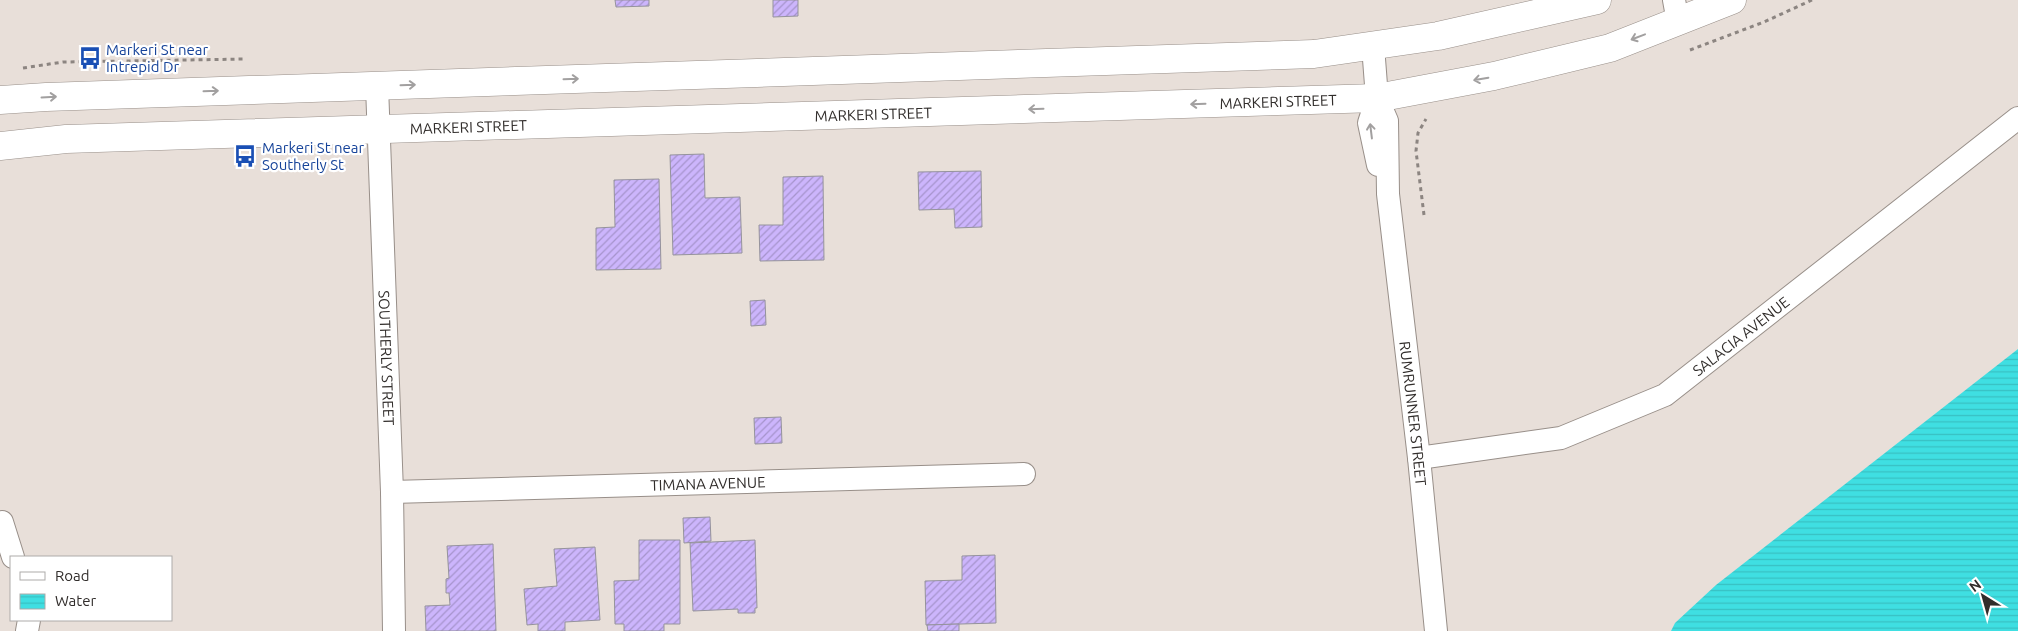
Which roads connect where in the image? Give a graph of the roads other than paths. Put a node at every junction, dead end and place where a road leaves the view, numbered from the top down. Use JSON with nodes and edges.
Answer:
{"nodes":[{"id":1,"x":1597,"y":0,"type":"edge"},
{"id":2,"x":1732,"y":0,"type":"edge"},
{"id":3,"x":1676,"y":11,"type":"edge"},
{"id":4,"x":1373,"y":46,"type":"junction"},
{"id":5,"x":377,"y":86,"type":"junction"},
{"id":6,"x":1376,"y":98,"type":"junction"},
{"id":7,"x":0,"y":100,"type":"edge"},
{"id":8,"x":2018,"y":118,"type":"edge"},
{"id":9,"x":379,"y":129,"type":"junction"},
{"id":10,"x":0,"y":146,"type":"edge"},
{"id":11,"x":1419,"y":458,"type":"junction"},
{"id":12,"x":1024,"y":474,"type":"dead end"},
{"id":13,"x":392,"y":492,"type":"junction"},
{"id":14,"x":2,"y":522,"type":"dead end"},
{"id":15,"x":13,"y":556,"type":"edge"},
{"id":16,"x":394,"y":631,"type":"edge"},
{"id":17,"x":1436,"y":631,"type":"edge"}],
"edges":[{"from":1,"to":4,"type":"main road"},
{"from":2,"to":3,"type":"main road","name":"MARKERI STREET"},
{"from":3,"to":6,"type":"main road","name":"MARKERI STREET","one_way":true},
{"from":5,"to":4,"type":"main road","one_way":true},
{"from":4,"to":6,"type":"street","name":"RUMRUNNER STREET"},
{"from":7,"to":5,"type":"main road","one_way":true},
{"from":5,"to":9,"type":"street","name":"SOUTHERLY STREET"},
{"from":6,"to":9,"type":"main road","name":"MARKERI STREET","one_way":true},
{"from":6,"to":11,"type":"street","name":"RUMRUNNER STREET"},
{"from":8,"to":11,"type":"street","name":"SALACIA AVENUE"},
{"from":9,"to":10,"type":"main road","name":"MARKERI STREET"},
{"from":9,"to":13,"type":"street","name":"SOUTHERLY STREET"},
{"from":11,"to":17,"type":"street","name":"RUMRUNNER STREET"},
{"from":12,"to":13,"type":"street","name":"TIMANA AVENUE"},
{"from":13,"to":16,"type":"street","name":"SOUTHERLY STREET"},
{"from":14,"to":15,"type":"street"}]}
